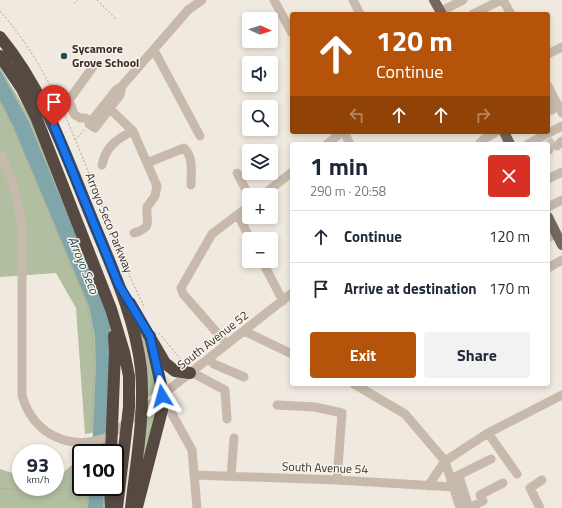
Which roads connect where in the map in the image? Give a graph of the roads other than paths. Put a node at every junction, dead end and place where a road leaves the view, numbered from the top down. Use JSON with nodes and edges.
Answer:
{"nodes":[{"id":1,"x":202,"y":0,"type":"edge"},
{"id":2,"x":274,"y":0,"type":"edge"},
{"id":3,"x":353,"y":0,"type":"edge"},
{"id":4,"x":434,"y":0,"type":"edge"},
{"id":5,"x":463,"y":0,"type":"edge"},
{"id":6,"x":502,"y":0,"type":"edge"},
{"id":7,"x":487,"y":3,"type":"edge"},
{"id":8,"x":359,"y":12,"type":"edge"},
{"id":9,"x":440,"y":12,"type":"edge"},
{"id":10,"x":443,"y":12,"type":"edge"},
{"id":11,"x":476,"y":12,"type":"edge"},
{"id":12,"x":510,"y":12,"type":"edge"},
{"id":13,"x":290,"y":29,"type":"edge"},
{"id":14,"x":0,"y":37,"type":"edge"},
{"id":15,"x":562,"y":47,"type":"edge"},
{"id":16,"x":154,"y":50,"type":"junction"},
{"id":17,"x":550,"y":53,"type":"edge"},
{"id":18,"x":0,"y":56,"type":"edge"},
{"id":19,"x":95,"y":64,"type":"dead end"},
{"id":20,"x":122,"y":86,"type":"junction"},
{"id":21,"x":550,"y":90,"type":"edge"},
{"id":22,"x":110,"y":109,"type":"junction"},
{"id":23,"x":562,"y":112,"type":"edge"},
{"id":24,"x":90,"y":123,"type":"junction"},
{"id":25,"x":133,"y":131,"type":"junction"},
{"id":26,"x":340,"y":134,"type":"edge"},
{"id":27,"x":505,"y":135,"type":"edge"},
{"id":28,"x":200,"y":136,"type":"dead end"},
{"id":29,"x":557,"y":140,"type":"edge"},
{"id":30,"x":330,"y":142,"type":"edge"},
{"id":31,"x":481,"y":142,"type":"edge"},
{"id":32,"x":540,"y":142,"type":"edge"},
{"id":33,"x":0,"y":154,"type":"edge"},
{"id":34,"x":147,"y":163,"type":"junction"},
{"id":35,"x":102,"y":165,"type":"dead end"},
{"id":36,"x":562,"y":172,"type":"edge"},
{"id":37,"x":237,"y":173,"type":"dead end"},
{"id":38,"x":290,"y":174,"type":"edge"},
{"id":39,"x":550,"y":177,"type":"edge"},
{"id":40,"x":191,"y":185,"type":"dead end"},
{"id":41,"x":245,"y":188,"type":"edge"},
{"id":42,"x":272,"y":188,"type":"edge"},
{"id":43,"x":562,"y":200,"type":"edge"},
{"id":44,"x":550,"y":206,"type":"edge"},
{"id":45,"x":242,"y":212,"type":"edge"},
{"id":46,"x":238,"y":215,"type":"junction"},
{"id":47,"x":246,"y":232,"type":"edge"},
{"id":48,"x":134,"y":233,"type":"dead end"},
{"id":49,"x":552,"y":236,"type":"edge"},
{"id":50,"x":562,"y":245,"type":"edge"},
{"id":51,"x":562,"y":260,"type":"edge"},
{"id":52,"x":550,"y":267,"type":"edge"},
{"id":53,"x":266,"y":268,"type":"edge"},
{"id":54,"x":119,"y":285,"type":"junction"},
{"id":55,"x":290,"y":296,"type":"edge"},
{"id":56,"x":283,"y":301,"type":"junction"},
{"id":57,"x":111,"y":309,"type":"junction"},
{"id":58,"x":244,"y":331,"type":"junction"},
{"id":59,"x":154,"y":334,"type":"junction"},
{"id":60,"x":227,"y":344,"type":"junction"},
{"id":61,"x":290,"y":353,"type":"edge"},
{"id":62,"x":209,"y":358,"type":"junction"},
{"id":63,"x":192,"y":372,"type":"junction"},
{"id":64,"x":244,"y":377,"type":"dead end"},
{"id":65,"x":357,"y":386,"type":"edge"},
{"id":66,"x":562,"y":395,"type":"edge"},
{"id":67,"x":162,"y":396,"type":"junction"},
{"id":68,"x":277,"y":405,"type":"dead end"},
{"id":69,"x":227,"y":420,"type":"dead end"},
{"id":70,"x":488,"y":433,"type":"junction"},
{"id":71,"x":111,"y":435,"type":"junction"},
{"id":72,"x":234,"y":438,"type":"dead end"},
{"id":73,"x":111,"y":444,"type":"edge"},
{"id":74,"x":491,"y":459,"type":"dead end"},
{"id":75,"x":445,"y":461,"type":"junction"},
{"id":76,"x":517,"y":474,"type":"dead end"},
{"id":77,"x":195,"y":475,"type":"junction"},
{"id":78,"x":231,"y":476,"type":"junction"},
{"id":79,"x":337,"y":480,"type":"junction"},
{"id":80,"x":542,"y":480,"type":"dead end"},
{"id":81,"x":455,"y":481,"type":"junction"},
{"id":82,"x":503,"y":483,"type":"dead end"},
{"id":83,"x":428,"y":486,"type":"junction"},
{"id":84,"x":110,"y":496,"type":"edge"},
{"id":85,"x":111,"y":508,"type":"edge"},
{"id":86,"x":117,"y":508,"type":"edge"},
{"id":87,"x":131,"y":508,"type":"edge"},
{"id":88,"x":137,"y":508,"type":"edge"},
{"id":89,"x":197,"y":508,"type":"edge"},
{"id":90,"x":460,"y":508,"type":"edge"},
{"id":91,"x":469,"y":508,"type":"edge"},
{"id":92,"x":540,"y":508,"type":"edge"}],
"edges":[{"from":1,"to":16,"type":"street"},
{"from":2,"to":13,"type":"street"},
{"from":3,"to":8,"type":"street"},
{"from":4,"to":9,"type":"main road"},
{"from":5,"to":10,"type":"street"},
{"from":6,"to":7,"type":"street"},
{"from":6,"to":12,"type":"street"},
{"from":7,"to":11,"type":"street"},
{"from":14,"to":54,"type":"highway","name":"Arroyo Seco Parkway"},
{"from":15,"to":17,"type":"street"},
{"from":16,"to":20,"type":"street"},
{"from":16,"to":28,"type":"street"},
{"from":18,"to":57,"type":"highway"},
{"from":19,"to":24,"type":"street"},
{"from":20,"to":22,"type":"street"},
{"from":20,"to":24,"type":"street"},
{"from":21,"to":23,"type":"street"},
{"from":22,"to":24,"type":"street"},
{"from":22,"to":25,"type":"street"},
{"from":25,"to":34,"type":"street"},
{"from":25,"to":35,"type":"street"},
{"from":26,"to":30,"type":"street"},
{"from":27,"to":31,"type":"street"},
{"from":29,"to":32,"type":"street"},
{"from":33,"to":71,"type":"street","name":"South Avenue 52"},
{"from":34,"to":40,"type":"street"},
{"from":34,"to":48,"type":"street"},
{"from":36,"to":39,"type":"street"},
{"from":37,"to":41,"type":"street"},
{"from":38,"to":42,"type":"street"},
{"from":43,"to":44,"type":"street"},
{"from":45,"to":46,"type":"street"},
{"from":46,"to":47,"type":"street"},
{"from":46,"to":60,"type":"street"},
{"from":49,"to":50,"type":"main road"},
{"from":51,"to":52,"type":"street"},
{"from":53,"to":56,"type":"street"},
{"from":54,"to":59,"type":"highway"},
{"from":54,"to":87,"type":"highway","name":"Arroyo Seco Parkway"},
{"from":55,"to":56,"type":"street","name":"South Avenue 52"},
{"from":56,"to":58,"type":"street","name":"South Avenue 52"},
{"from":57,"to":71,"type":"highway"},
{"from":57,"to":86,"type":"highway"},
{"from":58,"to":60,"type":"street","name":"South Avenue 52"},
{"from":58,"to":61,"type":"street"},
{"from":59,"to":63,"type":"highway"},
{"from":59,"to":67,"type":"highway"},
{"from":60,"to":62,"type":"street","name":"South Avenue 52"},
{"from":62,"to":63,"type":"street","name":"South Avenue 52"},
{"from":62,"to":64,"type":"street"},
{"from":63,"to":67,"type":"street","name":"South Avenue 52"},
{"from":63,"to":69,"type":"street"},
{"from":65,"to":75,"type":"street"},
{"from":66,"to":70,"type":"street"},
{"from":67,"to":71,"type":"street","name":"South Avenue 52"},
{"from":67,"to":77,"type":"street"},
{"from":67,"to":88,"type":"highway"},
{"from":68,"to":79,"type":"street"},
{"from":70,"to":75,"type":"street"},
{"from":70,"to":76,"type":"street"},
{"from":71,"to":73,"type":"highway"},
{"from":72,"to":78,"type":"street"},
{"from":74,"to":81,"type":"street"},
{"from":75,"to":81,"type":"street"},
{"from":75,"to":83,"type":"street"},
{"from":77,"to":78,"type":"street","name":"South Avenue 54"},
{"from":77,"to":89,"type":"street"},
{"from":78,"to":79,"type":"street","name":"South Avenue 54"},
{"from":79,"to":83,"type":"street","name":"South Avenue 54"},
{"from":80,"to":92,"type":"street"},
{"from":81,"to":83,"type":"street","name":"South Avenue 54"},
{"from":81,"to":90,"type":"street"},
{"from":81,"to":91,"type":"street"},
{"from":82,"to":91,"type":"street"},
{"from":84,"to":85,"type":"highway"}]}
